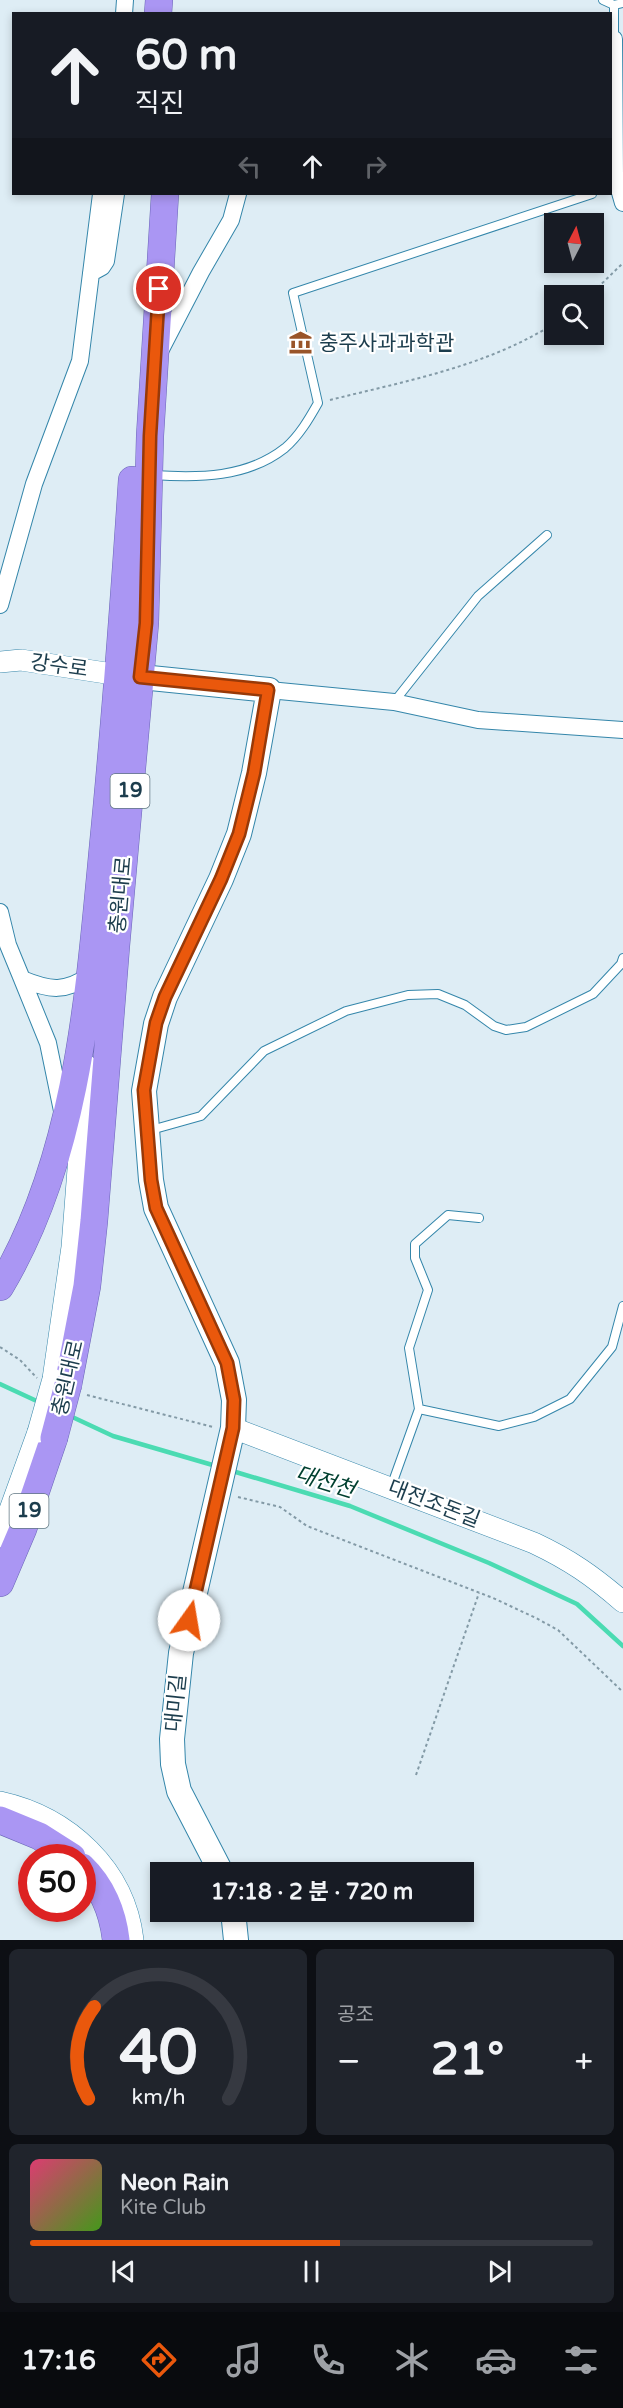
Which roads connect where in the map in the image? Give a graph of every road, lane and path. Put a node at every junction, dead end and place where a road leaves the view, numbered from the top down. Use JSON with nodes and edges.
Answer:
{"nodes":[{"id":1,"x":603,"y":0,"type":"edge"},
{"id":2,"x":619,"y":4,"type":"edge"},
{"id":3,"x":612,"y":39,"type":"edge"},
{"id":4,"x":619,"y":117,"type":"edge"},
{"id":5,"x":617,"y":185,"type":"edge"},
{"id":6,"x":101,"y":195,"type":"edge"},
{"id":7,"x":116,"y":195,"type":"edge"},
{"id":8,"x":147,"y":195,"type":"edge"},
{"id":9,"x":165,"y":195,"type":"edge"},
{"id":10,"x":238,"y":195,"type":"edge"},
{"id":11,"x":589,"y":195,"type":"edge"},
{"id":12,"x":623,"y":203,"type":"edge"},
{"id":13,"x":623,"y":263,"type":"edge"},
{"id":14,"x":91,"y":273,"type":"junction"},
{"id":15,"x":600,"y":285,"type":"edge"},
{"id":16,"x":544,"y":330,"type":"edge"},
{"id":17,"x":155,"y":361,"type":"junction"},
{"id":18,"x":318,"y":403,"type":"junction"},
{"id":19,"x":149,"y":475,"type":"junction"},
{"id":20,"x":547,"y":535,"type":"dead end"},
{"id":21,"x":0,"y":605,"type":"edge"},
{"id":22,"x":0,"y":662,"type":"edge"},
{"id":23,"x":129,"y":676,"type":"junction"},
{"id":24,"x":268,"y":690,"type":"junction"},
{"id":25,"x":394,"y":702,"type":"junction"},
{"id":26,"x":623,"y":730,"type":"edge"},
{"id":27,"x":0,"y":912,"type":"edge"},
{"id":28,"x":622,"y":962,"type":"edge"},
{"id":29,"x":91,"y":975,"type":"junction"},
{"id":30,"x":22,"y":979,"type":"junction"},
{"id":31,"x":64,"y":1121,"type":"junction"},
{"id":32,"x":146,"y":1131,"type":"junction"},
{"id":33,"x":479,"y":1218,"type":"dead end"},
{"id":34,"x":0,"y":1287,"type":"edge"},
{"id":35,"x":623,"y":1306,"type":"edge"},
{"id":36,"x":0,"y":1347,"type":"edge"},
{"id":37,"x":61,"y":1384,"type":"junction"},
{"id":38,"x":419,"y":1409,"type":"junction"},
{"id":39,"x":231,"y":1434,"type":"junction"},
{"id":40,"x":46,"y":1435,"type":"junction"},
{"id":41,"x":391,"y":1488,"type":"junction"},
{"id":42,"x":227,"y":1494,"type":"junction"},
{"id":43,"x":0,"y":1537,"type":"edge"},
{"id":44,"x":0,"y":1583,"type":"edge"},
{"id":45,"x":479,"y":1593,"type":"junction"},
{"id":46,"x":623,"y":1602,"type":"edge"},
{"id":47,"x":623,"y":1692,"type":"edge"},
{"id":48,"x":416,"y":1774,"type":"dead end"},
{"id":49,"x":0,"y":1802,"type":"edge"},
{"id":50,"x":0,"y":1820,"type":"edge"},
{"id":51,"x":52,"y":1844,"type":"edge"},
{"id":52,"x":217,"y":1862,"type":"edge"},
{"id":53,"x":96,"y":1884,"type":"edge"},
{"id":54,"x":235,"y":1922,"type":"edge"},
{"id":55,"x":116,"y":1940,"type":"edge"},
{"id":56,"x":133,"y":1940,"type":"edge"},
{"id":57,"x":237,"y":1940,"type":"edge"}],
"edges":[{"from":1,"to":2,"type":"lane"},
{"from":2,"to":3,"type":"lane"},
{"from":3,"to":4,"type":"street"},
{"from":4,"to":5,"type":"street"},
{"from":5,"to":12,"type":"street"},
{"from":6,"to":14,"type":"street"},
{"from":7,"to":14,"type":"street"},
{"from":8,"to":23,"type":"highway","name":"충원대로","number":"19"},
{"from":9,"to":17,"type":"highway","name":"충원대로","number":"19"},
{"from":10,"to":17,"type":"street"},
{"from":11,"to":18,"type":"lane"},
{"from":13,"to":15,"type":"path"},
{"from":14,"to":21,"type":"street"},
{"from":16,"to":18,"type":"path"},
{"from":17,"to":19,"type":"highway","name":"충원대로","number":"19"},
{"from":18,"to":19,"type":"lane"},
{"from":19,"to":23,"type":"highway","name":"충원대로","number":"19"},
{"from":20,"to":25,"type":"lane"},
{"from":22,"to":23,"type":"street","name":"강수로"},
{"from":23,"to":24,"type":"main road"},
{"from":23,"to":29,"type":"highway","name":"충원대로","number":"19"},
{"from":23,"to":37,"type":"highway","name":"충원대로","number":"19"},
{"from":24,"to":25,"type":"street"},
{"from":24,"to":32,"type":"main road"},
{"from":25,"to":26,"type":"street"},
{"from":27,"to":30,"type":"street"},
{"from":28,"to":32,"type":"lane"},
{"from":29,"to":30,"type":"street"},
{"from":29,"to":31,"type":"highway","name":"충원대로"},
{"from":29,"to":37,"type":"street"},
{"from":30,"to":31,"type":"street"},
{"from":31,"to":34,"type":"highway","name":"충원대로"},
{"from":32,"to":39,"type":"main road"},
{"from":33,"to":38,"type":"lane"},
{"from":35,"to":38,"type":"lane"},
{"from":36,"to":37,"type":"path"},
{"from":37,"to":39,"type":"path"},
{"from":37,"to":40,"type":"highway","name":"충원대로","number":"19","bridge":true},
{"from":38,"to":41,"type":"lane"},
{"from":39,"to":41,"type":"street","name":"대전조돈길"},
{"from":39,"to":42,"type":"main road","name":"대미길"},
{"from":40,"to":43,"type":"street","name":"충원대로"},
{"from":40,"to":44,"type":"highway","name":"충원대로","number":"19"},
{"from":41,"to":46,"type":"street","name":"대전조돈길"},
{"from":42,"to":45,"type":"path"},
{"from":42,"to":52,"type":"main road","name":"대미길"},
{"from":45,"to":47,"type":"path"},
{"from":45,"to":48,"type":"path"},
{"from":49,"to":56,"type":"street"},
{"from":50,"to":51,"type":"highway"},
{"from":53,"to":55,"type":"highway"},
{"from":54,"to":57,"type":"main road"}]}
